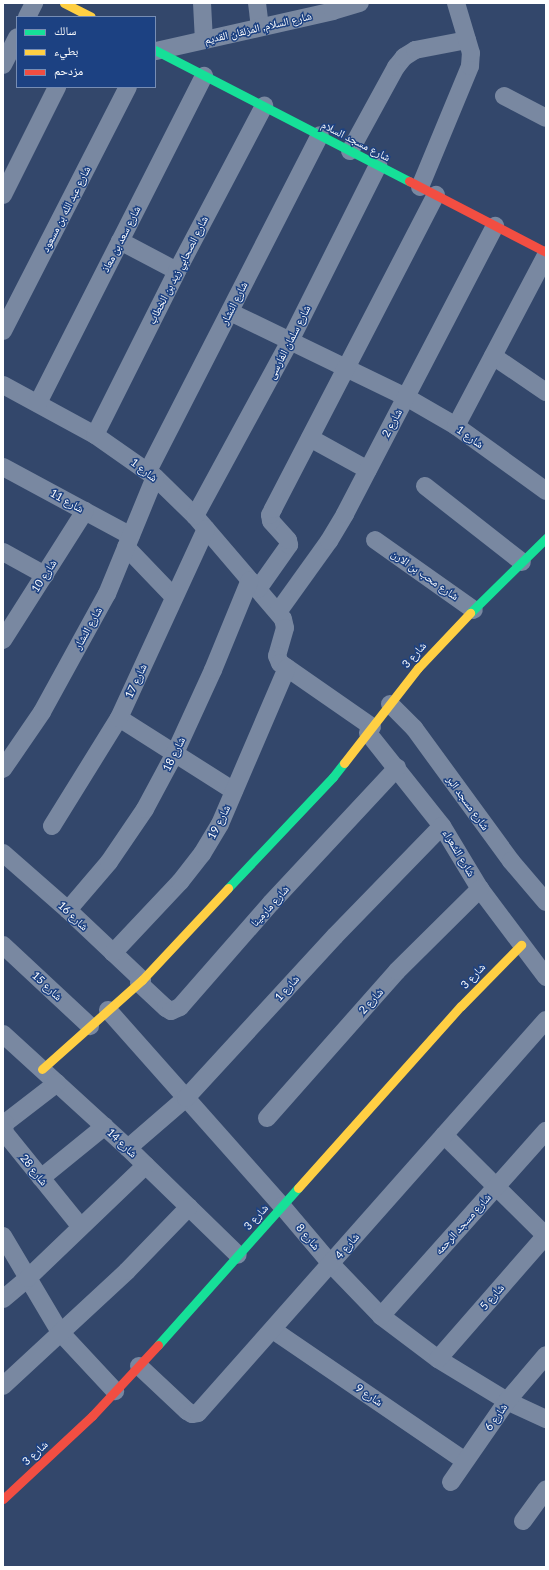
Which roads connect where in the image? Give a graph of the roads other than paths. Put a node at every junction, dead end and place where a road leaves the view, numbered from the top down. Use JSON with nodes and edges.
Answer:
{"nodes":[{"id":1,"x":34,"y":3,"type":"edge"},
{"id":2,"x":64,"y":3,"type":"edge"},
{"id":3,"x":202,"y":3,"type":"edge"},
{"id":4,"x":257,"y":3,"type":"edge"},
{"id":5,"x":360,"y":3,"type":"edge"},
{"id":6,"x":456,"y":3,"type":"edge"},
{"id":7,"x":332,"y":7,"type":"edge"},
{"id":8,"x":28,"y":16,"type":"edge"},
{"id":9,"x":89,"y":16,"type":"edge"},
{"id":10,"x":260,"y":27,"type":"junction"},
{"id":11,"x":16,"y":39,"type":"edge"},
{"id":12,"x":204,"y":40,"type":"junction"},
{"id":13,"x":467,"y":40,"type":"junction"},
{"id":14,"x":156,"y":50,"type":"edge"},
{"id":15,"x":3,"y":65,"type":"edge"},
{"id":16,"x":204,"y":76,"type":"junction"},
{"id":17,"x":56,"y":88,"type":"edge"},
{"id":18,"x":127,"y":88,"type":"edge"},
{"id":19,"x":504,"y":96,"type":"dead end"},
{"id":20,"x":264,"y":106,"type":"junction"},
{"id":21,"x":546,"y":118,"type":"edge"},
{"id":22,"x":320,"y":135,"type":"junction"},
{"id":23,"x":350,"y":151,"type":"junction"},
{"id":24,"x":378,"y":165,"type":"junction"},
{"id":25,"x":420,"y":187,"type":"junction"},
{"id":26,"x":3,"y":195,"type":"edge"},
{"id":27,"x":436,"y":195,"type":"junction"},
{"id":28,"x":495,"y":226,"type":"junction"},
{"id":29,"x":120,"y":241,"type":"junction"},
{"id":30,"x":546,"y":254,"type":"edge"},
{"id":31,"x":177,"y":271,"type":"junction"},
{"id":32,"x":230,"y":312,"type":"junction"},
{"id":33,"x":3,"y":331,"type":"edge"},
{"id":34,"x":290,"y":341,"type":"junction"},
{"id":35,"x":493,"y":356,"type":"junction"},
{"id":36,"x":346,"y":368,"type":"junction"},
{"id":37,"x":3,"y":385,"type":"edge"},
{"id":38,"x":546,"y":392,"type":"edge"},
{"id":39,"x":406,"y":397,"type":"junction"},
{"id":40,"x":38,"y":403,"type":"junction"},
{"id":41,"x":456,"y":426,"type":"junction"},
{"id":42,"x":94,"y":435,"type":"junction"},
{"id":43,"x":310,"y":438,"type":"junction"},
{"id":44,"x":3,"y":467,"type":"edge"},
{"id":45,"x":368,"y":470,"type":"junction"},
{"id":46,"x":152,"y":474,"type":"junction"},
{"id":47,"x":425,"y":486,"type":"dead end"},
{"id":48,"x":546,"y":491,"type":"edge"},
{"id":49,"x":85,"y":511,"type":"junction"},
{"id":50,"x":200,"y":522,"type":"junction"},
{"id":51,"x":546,"y":538,"type":"edge"},
{"id":52,"x":375,"y":540,"type":"dead end"},
{"id":53,"x":129,"y":542,"type":"junction"},
{"id":54,"x":3,"y":552,"type":"edge"},
{"id":55,"x":522,"y":562,"type":"junction"},
{"id":56,"x":45,"y":575,"type":"junction"},
{"id":57,"x":254,"y":585,"type":"junction"},
{"id":58,"x":174,"y":597,"type":"junction"},
{"id":59,"x":474,"y":610,"type":"junction"},
{"id":60,"x":278,"y":612,"type":"junction"},
{"id":61,"x":3,"y":640,"type":"edge"},
{"id":62,"x":287,"y":668,"type":"junction"},
{"id":63,"x":390,"y":704,"type":"junction"},
{"id":64,"x":119,"y":718,"type":"junction"},
{"id":65,"x":370,"y":730,"type":"junction"},
{"id":66,"x":175,"y":753,"type":"junction"},
{"id":67,"x":397,"y":768,"type":"junction"},
{"id":68,"x":3,"y":769,"type":"edge"},
{"id":69,"x":234,"y":791,"type":"junction"},
{"id":70,"x":52,"y":826,"type":"dead end"},
{"id":71,"x":442,"y":826,"type":"junction"},
{"id":72,"x":3,"y":853,"type":"edge"},
{"id":73,"x":480,"y":889,"type":"junction"},
{"id":74,"x":546,"y":902,"type":"edge"},
{"id":75,"x":68,"y":910,"type":"junction"},
{"id":76,"x":3,"y":945,"type":"edge"},
{"id":77,"x":521,"y":945,"type":"junction"},
{"id":78,"x":113,"y":953,"type":"junction"},
{"id":79,"x":546,"y":976,"type":"edge"},
{"id":80,"x":141,"y":982,"type":"junction"},
{"id":81,"x":108,"y":1010,"type":"junction"},
{"id":82,"x":546,"y":1020,"type":"edge"},
{"id":83,"x":90,"y":1026,"type":"junction"},
{"id":84,"x":5,"y":1039,"type":"edge"},
{"id":85,"x":42,"y":1069,"type":"junction"},
{"id":86,"x":57,"y":1083,"type":"junction"},
{"id":87,"x":186,"y":1098,"type":"junction"},
{"id":88,"x":267,"y":1118,"type":"dead end"},
{"id":89,"x":105,"y":1126,"type":"junction"},
{"id":90,"x":546,"y":1131,"type":"edge"},
{"id":91,"x":444,"y":1135,"type":"junction"},
{"id":92,"x":128,"y":1148,"type":"junction"},
{"id":93,"x":146,"y":1165,"type":"junction"},
{"id":94,"x":41,"y":1178,"type":"junction"},
{"id":95,"x":496,"y":1186,"type":"junction"},
{"id":96,"x":282,"y":1206,"type":"junction"},
{"id":97,"x":189,"y":1207,"type":"junction"},
{"id":98,"x":81,"y":1227,"type":"junction"},
{"id":99,"x":546,"y":1235,"type":"edge"},
{"id":100,"x":3,"y":1236,"type":"edge"},
{"id":101,"x":238,"y":1256,"type":"junction"},
{"id":102,"x":331,"y":1264,"type":"junction"},
{"id":103,"x":28,"y":1278,"type":"junction"},
{"id":104,"x":3,"y":1299,"type":"edge"},
{"id":105,"x":381,"y":1316,"type":"junction"},
{"id":106,"x":272,"y":1330,"type":"junction"},
{"id":107,"x":60,"y":1332,"type":"junction"},
{"id":108,"x":546,"y":1355,"type":"edge"},
{"id":109,"x":438,"y":1359,"type":"junction"},
{"id":110,"x":139,"y":1366,"type":"junction"},
{"id":111,"x":3,"y":1386,"type":"edge"},
{"id":112,"x":115,"y":1391,"type":"junction"},
{"id":113,"x":507,"y":1401,"type":"junction"},
{"id":114,"x":546,"y":1419,"type":"edge"},
{"id":115,"x":465,"y":1461,"type":"junction"},
{"id":116,"x":451,"y":1482,"type":"dead end"},
{"id":117,"x":546,"y":1489,"type":"edge"},
{"id":118,"x":3,"y":1499,"type":"edge"},
{"id":119,"x":523,"y":1521,"type":"dead end"}],
"edges":[{"from":1,"to":8,"type":"street"},
{"from":2,"to":9,"type":"street"},
{"from":3,"to":12,"type":"street"},
{"from":4,"to":10,"type":"street"},
{"from":5,"to":7,"type":"street","name":"شارع السلام, المزلقان القديم"},
{"from":6,"to":13,"type":"street"},
{"from":7,"to":10,"type":"street","name":"شارع السلام, المزلقان القديم"},
{"from":10,"to":12,"type":"street","name":"شارع السلام, المزلقان القديم"},
{"from":11,"to":15,"type":"street"},
{"from":12,"to":14,"type":"street","name":"شارع السلام, المزلقان القديم"},
{"from":13,"to":23,"type":"street"},
{"from":13,"to":25,"type":"street"},
{"from":14,"to":16,"type":"street","name":"شارع مسجد السلام"},
{"from":16,"to":20,"type":"street","name":"شارع مسجد السلام"},
{"from":16,"to":29,"type":"street","name":"شارع سعد بن معاذ"},
{"from":17,"to":26,"type":"street"},
{"from":18,"to":33,"type":"street","name":"شارع عبد الله بن مسعود"},
{"from":19,"to":21,"type":"street"},
{"from":20,"to":22,"type":"street","name":"شارع مسجد السلام"},
{"from":20,"to":31,"type":"street","name":"شارع الصحابي زيد بن الخطاب"},
{"from":22,"to":23,"type":"street","name":"شارع مسجد السلام"},
{"from":22,"to":32,"type":"street","name":"شارع النشار"},
{"from":23,"to":24,"type":"street","name":"شارع مسجد السلام"},
{"from":24,"to":25,"type":"street","name":"شارع مسجد السلام"},
{"from":24,"to":34,"type":"street","name":"شارع سلمان الفارسى"},
{"from":25,"to":27,"type":"street","name":"شارع مسجد السلام"},
{"from":27,"to":28,"type":"street","name":"شارع مسجد السلام"},
{"from":27,"to":36,"type":"street"},
{"from":28,"to":30,"type":"street","name":"شارع مسجد السلام"},
{"from":28,"to":39,"type":"street","name":"شارع 2"},
{"from":29,"to":31,"type":"street"},
{"from":29,"to":40,"type":"street","name":"شارع سعد بن معاذ"},
{"from":30,"to":35,"type":"street"},
{"from":31,"to":42,"type":"street","name":"شارع الصحابي زيد بن الخطاب"},
{"from":32,"to":34,"type":"street","name":"شارع 1"},
{"from":32,"to":46,"type":"street","name":"شارع النشار"},
{"from":34,"to":36,"type":"street","name":"شارع 1"},
{"from":34,"to":50,"type":"street","name":"شارع سلمان الفارسى"},
{"from":35,"to":38,"type":"street"},
{"from":35,"to":41,"type":"street"},
{"from":36,"to":39,"type":"street","name":"شارع 1"},
{"from":36,"to":43,"type":"street"},
{"from":37,"to":40,"type":"street","name":"شارع 1"},
{"from":39,"to":41,"type":"street","name":"شارع 1"},
{"from":39,"to":45,"type":"street","name":"شارع 2"},
{"from":40,"to":42,"type":"street","name":"شارع 1"},
{"from":41,"to":48,"type":"street","name":"شارع 1"},
{"from":42,"to":46,"type":"street","name":"شارع 1"},
{"from":43,"to":45,"type":"street"},
{"from":43,"to":57,"type":"street"},
{"from":44,"to":49,"type":"street","name":"شارع 11"},
{"from":45,"to":60,"type":"street","name":"شارع 2"},
{"from":46,"to":50,"type":"street","name":"شارع 1"},
{"from":46,"to":53,"type":"street","name":"شارع النشار"},
{"from":47,"to":55,"type":"street"},
{"from":49,"to":53,"type":"street","name":"شارع 11"},
{"from":49,"to":56,"type":"street","name":"شارع 10"},
{"from":50,"to":57,"type":"street","name":"شارع 1"},
{"from":50,"to":58,"type":"street","name":"شارع 17"},
{"from":51,"to":55,"type":"street","name":"شارع 3"},
{"from":52,"to":59,"type":"street","name":"شارع محب بن الارن"},
{"from":53,"to":58,"type":"street","name":"شارع 11"},
{"from":53,"to":68,"type":"street","name":"شارع النشار"},
{"from":54,"to":56,"type":"street"},
{"from":55,"to":59,"type":"street","name":"شارع 3"},
{"from":56,"to":61,"type":"street","name":"شارع 10"},
{"from":57,"to":60,"type":"street","name":"شارع 1"},
{"from":57,"to":66,"type":"street","name":"شارع 18"},
{"from":58,"to":64,"type":"street","name":"شارع 17"},
{"from":59,"to":63,"type":"street","name":"شارع 3"},
{"from":60,"to":62,"type":"street","name":"شارع 1"},
{"from":62,"to":65,"type":"street","name":"شارع 1"},
{"from":62,"to":69,"type":"street","name":"شارع 19"},
{"from":63,"to":65,"type":"street","name":"شارع 3"},
{"from":63,"to":74,"type":"street","name":"شارع مسجد البر"},
{"from":64,"to":66,"type":"street"},
{"from":64,"to":70,"type":"street","name":"شارع 17"},
{"from":65,"to":67,"type":"street","name":"شارع الشعراء"},
{"from":65,"to":80,"type":"street","name":"شارع 3"},
{"from":66,"to":69,"type":"street"},
{"from":66,"to":75,"type":"street","name":"شارع 18"},
{"from":67,"to":71,"type":"street","name":"شارع الشعراء"},
{"from":67,"to":80,"type":"street","name":"شارع مارمينا"},
{"from":69,"to":78,"type":"street","name":"شارع 19"},
{"from":71,"to":73,"type":"street","name":"شارع الشعراء"},
{"from":71,"to":87,"type":"street","name":"شارع 1"},
{"from":72,"to":75,"type":"street","name":"شارع 16"},
{"from":73,"to":77,"type":"street","name":"شارع الشعراء"},
{"from":73,"to":88,"type":"street","name":"شارع 2"},
{"from":75,"to":78,"type":"street","name":"شارع 16"},
{"from":76,"to":83,"type":"street","name":"شارع 15"},
{"from":77,"to":79,"type":"street","name":"شارع الشعراء"},
{"from":77,"to":96,"type":"street","name":"شارع 3"},
{"from":78,"to":80,"type":"street","name":"شارع 16"},
{"from":80,"to":81,"type":"street","name":"شارع 3"},
{"from":81,"to":83,"type":"street","name":"شارع 3"},
{"from":81,"to":87,"type":"street","name":"شارع 8"},
{"from":82,"to":91,"type":"street","name":"شارع 4"},
{"from":83,"to":85,"type":"street","name":"شارع 3"},
{"from":84,"to":85,"type":"street","name":"شارع 14"},
{"from":85,"to":86,"type":"street","name":"شارع 14"},
{"from":86,"to":89,"type":"street","name":"شارع 14"},
{"from":86,"to":94,"type":"street","name":"شارع 28"},
{"from":87,"to":92,"type":"street","name":"شارع 1"},
{"from":87,"to":96,"type":"street","name":"شارع 8"},
{"from":89,"to":92,"type":"street","name":"شارع 14"},
{"from":89,"to":94,"type":"street"},
{"from":90,"to":95,"type":"street","name":"شارع مسجد الرحمه"},
{"from":91,"to":95,"type":"street"},
{"from":91,"to":102,"type":"street","name":"شارع 4"},
{"from":92,"to":93,"type":"street","name":"شارع 14"},
{"from":93,"to":97,"type":"street","name":"شارع 14"},
{"from":93,"to":98,"type":"street"},
{"from":94,"to":98,"type":"street","name":"شارع 28"},
{"from":95,"to":99,"type":"street"},
{"from":95,"to":105,"type":"street","name":"شارع مسجد الرحمه"},
{"from":96,"to":101,"type":"street","name":"شارع 3"},
{"from":96,"to":102,"type":"street","name":"شارع 8"},
{"from":97,"to":101,"type":"street","name":"شارع 14"},
{"from":97,"to":107,"type":"street"},
{"from":98,"to":103,"type":"street"},
{"from":99,"to":109,"type":"street","name":"شارع 5"},
{"from":100,"to":103,"type":"street"},
{"from":101,"to":110,"type":"street","name":"شارع 3"},
{"from":102,"to":105,"type":"street","name":"شارع 8"},
{"from":102,"to":106,"type":"street","name":"شارع 4"},
{"from":103,"to":104,"type":"street"},
{"from":103,"to":107,"type":"street"},
{"from":105,"to":109,"type":"street","name":"شارع 8"},
{"from":106,"to":110,"type":"street","name":"شارع 4"},
{"from":106,"to":115,"type":"street","name":"شارع 9"},
{"from":107,"to":111,"type":"street"},
{"from":107,"to":112,"type":"street"},
{"from":108,"to":113,"type":"street","name":"شارع 6"},
{"from":109,"to":113,"type":"street","name":"شارع 8"},
{"from":110,"to":112,"type":"street","name":"شارع 3"},
{"from":112,"to":118,"type":"street","name":"شارع 3"},
{"from":113,"to":114,"type":"street","name":"شارع 8"},
{"from":113,"to":115,"type":"street","name":"شارع 6"},
{"from":115,"to":116,"type":"street","name":"شارع 6"},
{"from":117,"to":119,"type":"street"}]}
